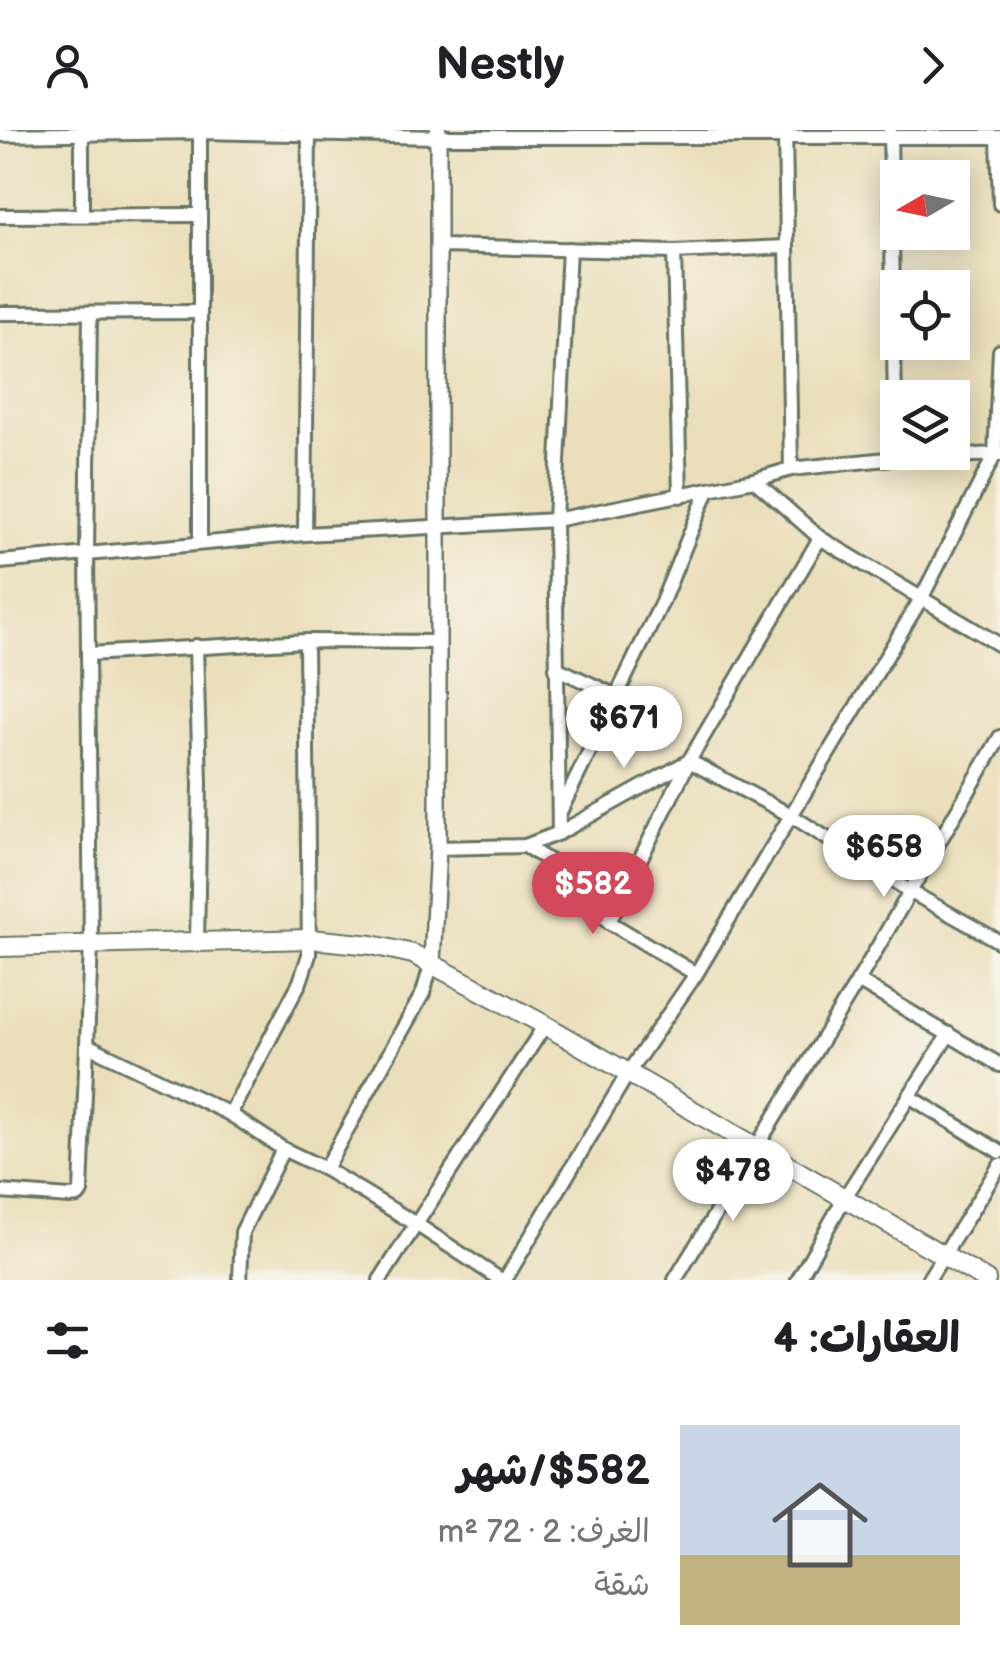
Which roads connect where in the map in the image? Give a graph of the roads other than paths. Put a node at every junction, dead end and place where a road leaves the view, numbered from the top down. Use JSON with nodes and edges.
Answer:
{"nodes":[{"id":1,"x":200,"y":131,"type":"edge"},
{"id":2,"x":82,"y":132,"type":"edge"},
{"id":3,"x":308,"y":132,"type":"edge"},
{"id":4,"x":438,"y":133,"type":"edge"},
{"id":5,"x":569,"y":133,"type":"edge"},
{"id":6,"x":680,"y":133,"type":"edge"},
{"id":7,"x":785,"y":133,"type":"edge"},
{"id":8,"x":0,"y":134,"type":"edge"},
{"id":9,"x":890,"y":134,"type":"edge"},
{"id":10,"x":999,"y":137,"type":"edge"},
{"id":11,"x":1000,"y":204,"type":"edge"},
{"id":12,"x":199,"y":214,"type":"junction"},
{"id":13,"x":82,"y":215,"type":"junction"},
{"id":14,"x":0,"y":216,"type":"edge"},
{"id":15,"x":439,"y":246,"type":"junction"},
{"id":16,"x":786,"y":247,"type":"junction"},
{"id":17,"x":569,"y":249,"type":"junction"},
{"id":18,"x":674,"y":252,"type":"junction"},
{"id":19,"x":198,"y":312,"type":"junction"},
{"id":20,"x":0,"y":313,"type":"edge"},
{"id":21,"x":90,"y":314,"type":"junction"},
{"id":22,"x":1000,"y":351,"type":"edge"},
{"id":23,"x":895,"y":380,"type":"edge"},
{"id":24,"x":998,"y":454,"type":"edge"},
{"id":25,"x":970,"y":455,"type":"edge"},
{"id":26,"x":880,"y":460,"type":"edge"},
{"id":27,"x":791,"y":469,"type":"junction"},
{"id":28,"x":754,"y":480,"type":"junction"},
{"id":29,"x":708,"y":490,"type":"junction"},
{"id":30,"x":680,"y":496,"type":"junction"},
{"id":31,"x":555,"y":520,"type":"junction"},
{"id":32,"x":439,"y":526,"type":"junction"},
{"id":33,"x":305,"y":534,"type":"junction"},
{"id":34,"x":820,"y":538,"type":"junction"},
{"id":35,"x":200,"y":542,"type":"junction"},
{"id":36,"x":87,"y":553,"type":"junction"},
{"id":37,"x":0,"y":562,"type":"edge"},
{"id":38,"x":922,"y":597,"type":"junction"},
{"id":39,"x":306,"y":641,"type":"junction"},
{"id":40,"x":439,"y":642,"type":"junction"},
{"id":41,"x":1000,"y":645,"type":"edge"},
{"id":42,"x":196,"y":646,"type":"junction"},
{"id":43,"x":88,"y":654,"type":"junction"},
{"id":44,"x":556,"y":668,"type":"junction"},
{"id":45,"x":614,"y":695,"type":"junction"},
{"id":46,"x":1000,"y":738,"type":"edge"},
{"id":47,"x":689,"y":761,"type":"junction"},
{"id":48,"x":558,"y":816,"type":"junction"},
{"id":49,"x":792,"y":816,"type":"junction"},
{"id":50,"x":558,"y":833,"type":"junction"},
{"id":51,"x":525,"y":846,"type":"junction"},
{"id":52,"x":438,"y":848,"type":"junction"},
{"id":53,"x":911,"y":892,"type":"junction"},
{"id":54,"x":609,"y":922,"type":"junction"},
{"id":55,"x":311,"y":939,"type":"junction"},
{"id":56,"x":197,"y":942,"type":"junction"},
{"id":57,"x":1000,"y":942,"type":"edge"},
{"id":58,"x":92,"y":945,"type":"junction"},
{"id":59,"x":0,"y":947,"type":"edge"},
{"id":60,"x":432,"y":962,"type":"junction"},
{"id":61,"x":696,"y":974,"type":"junction"},
{"id":62,"x":858,"y":981,"type":"junction"},
{"id":63,"x":545,"y":1025,"type":"junction"},
{"id":64,"x":948,"y":1034,"type":"junction"},
{"id":65,"x":86,"y":1046,"type":"junction"},
{"id":66,"x":1000,"y":1065,"type":"edge"},
{"id":67,"x":628,"y":1072,"type":"junction"},
{"id":68,"x":909,"y":1096,"type":"junction"},
{"id":69,"x":230,"y":1114,"type":"junction"},
{"id":70,"x":756,"y":1146,"type":"junction"},
{"id":71,"x":284,"y":1149,"type":"junction"},
{"id":72,"x":1000,"y":1152,"type":"edge"},
{"id":73,"x":1000,"y":1165,"type":"edge"},
{"id":74,"x":325,"y":1169,"type":"junction"},
{"id":75,"x":0,"y":1192,"type":"edge"},
{"id":76,"x":844,"y":1197,"type":"junction"},
{"id":77,"x":416,"y":1224,"type":"junction"},
{"id":78,"x":943,"y":1255,"type":"junction"},
{"id":79,"x":240,"y":1280,"type":"edge"},
{"id":80,"x":380,"y":1280,"type":"edge"},
{"id":81,"x":503,"y":1280,"type":"edge"},
{"id":82,"x":675,"y":1280,"type":"edge"},
{"id":83,"x":798,"y":1280,"type":"edge"},
{"id":84,"x":928,"y":1280,"type":"edge"},
{"id":85,"x":986,"y":1280,"type":"edge"}],
"edges":[{"from":1,"to":2,"type":"street"},
{"from":1,"to":3,"type":"street"},
{"from":1,"to":12,"type":"street"},
{"from":2,"to":8,"type":"street"},
{"from":2,"to":13,"type":"street"},
{"from":3,"to":4,"type":"street"},
{"from":3,"to":33,"type":"street"},
{"from":4,"to":5,"type":"street"},
{"from":4,"to":15,"type":"street"},
{"from":5,"to":6,"type":"street"},
{"from":6,"to":7,"type":"street"},
{"from":7,"to":9,"type":"street"},
{"from":7,"to":16,"type":"street"},
{"from":9,"to":10,"type":"street"},
{"from":9,"to":23,"type":"street"},
{"from":10,"to":11,"type":"street"},
{"from":12,"to":13,"type":"street"},
{"from":12,"to":19,"type":"street"},
{"from":13,"to":14,"type":"street"},
{"from":15,"to":17,"type":"street"},
{"from":15,"to":32,"type":"street"},
{"from":16,"to":18,"type":"street"},
{"from":16,"to":27,"type":"street"},
{"from":17,"to":18,"type":"street"},
{"from":17,"to":31,"type":"street"},
{"from":18,"to":30,"type":"street"},
{"from":19,"to":21,"type":"street"},
{"from":19,"to":35,"type":"street"},
{"from":20,"to":21,"type":"street"},
{"from":21,"to":36,"type":"street"},
{"from":22,"to":24,"type":"street"},
{"from":24,"to":25,"type":"street"},
{"from":24,"to":38,"type":"street"},
{"from":26,"to":27,"type":"street"},
{"from":27,"to":28,"type":"street"},
{"from":28,"to":29,"type":"street"},
{"from":28,"to":34,"type":"street"},
{"from":29,"to":30,"type":"street"},
{"from":29,"to":45,"type":"street"},
{"from":30,"to":31,"type":"street"},
{"from":31,"to":32,"type":"street"},
{"from":31,"to":44,"type":"street"},
{"from":32,"to":33,"type":"street"},
{"from":32,"to":40,"type":"street"},
{"from":33,"to":35,"type":"street"},
{"from":34,"to":38,"type":"street"},
{"from":34,"to":47,"type":"street"},
{"from":35,"to":36,"type":"street"},
{"from":36,"to":37,"type":"street"},
{"from":36,"to":43,"type":"street"},
{"from":38,"to":41,"type":"street"},
{"from":38,"to":49,"type":"street"},
{"from":39,"to":40,"type":"street"},
{"from":39,"to":42,"type":"street"},
{"from":39,"to":55,"type":"street"},
{"from":40,"to":52,"type":"street"},
{"from":42,"to":43,"type":"street"},
{"from":42,"to":56,"type":"street"},
{"from":43,"to":58,"type":"street"},
{"from":44,"to":45,"type":"street"},
{"from":44,"to":48,"type":"street"},
{"from":45,"to":48,"type":"street"},
{"from":46,"to":53,"type":"street"},
{"from":47,"to":49,"type":"street"},
{"from":47,"to":50,"type":"street"},
{"from":47,"to":54,"type":"street"},
{"from":48,"to":50,"type":"street"},
{"from":49,"to":53,"type":"street"},
{"from":49,"to":61,"type":"street"},
{"from":50,"to":51,"type":"street"},
{"from":51,"to":52,"type":"street"},
{"from":51,"to":54,"type":"street"},
{"from":52,"to":60,"type":"street"},
{"from":53,"to":57,"type":"street"},
{"from":53,"to":62,"type":"street"},
{"from":54,"to":61,"type":"street"},
{"from":55,"to":56,"type":"main road"},
{"from":55,"to":60,"type":"main road"},
{"from":55,"to":69,"type":"street"},
{"from":56,"to":58,"type":"main road"},
{"from":58,"to":59,"type":"main road"},
{"from":58,"to":65,"type":"street"},
{"from":60,"to":63,"type":"main road"},
{"from":60,"to":74,"type":"street"},
{"from":61,"to":67,"type":"street"},
{"from":62,"to":64,"type":"street"},
{"from":62,"to":70,"type":"street"},
{"from":63,"to":67,"type":"main road"},
{"from":63,"to":77,"type":"street"},
{"from":64,"to":66,"type":"street"},
{"from":64,"to":68,"type":"street"},
{"from":65,"to":69,"type":"street"},
{"from":65,"to":75,"type":"street"},
{"from":67,"to":70,"type":"main road"},
{"from":67,"to":81,"type":"street"},
{"from":68,"to":72,"type":"street"},
{"from":68,"to":76,"type":"street"},
{"from":69,"to":71,"type":"street"},
{"from":70,"to":76,"type":"main road"},
{"from":70,"to":82,"type":"street"},
{"from":71,"to":74,"type":"street"},
{"from":71,"to":79,"type":"street"},
{"from":73,"to":78,"type":"street"},
{"from":74,"to":77,"type":"street"},
{"from":76,"to":78,"type":"main road"},
{"from":76,"to":83,"type":"street"},
{"from":77,"to":80,"type":"street"},
{"from":77,"to":81,"type":"street"},
{"from":78,"to":84,"type":"street"},
{"from":78,"to":85,"type":"main road"}]}
